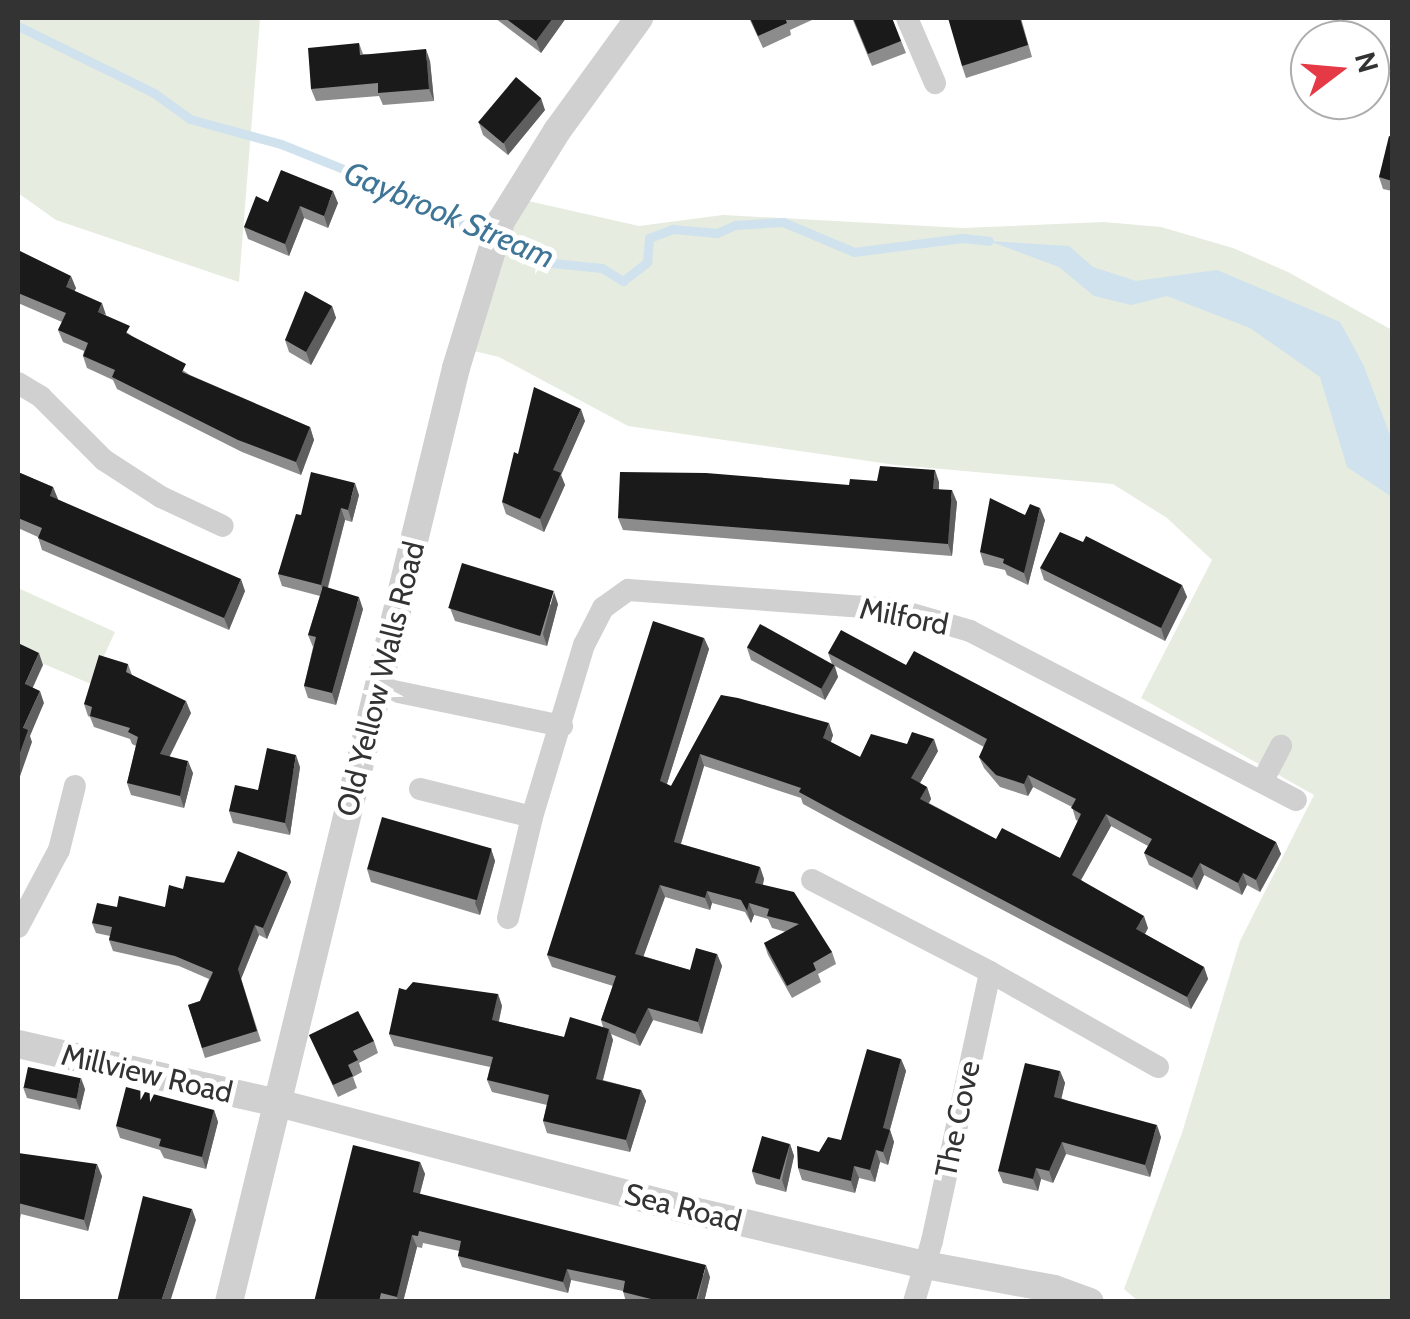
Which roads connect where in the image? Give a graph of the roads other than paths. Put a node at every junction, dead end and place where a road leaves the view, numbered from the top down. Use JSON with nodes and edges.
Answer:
{"nodes":[{"id":1,"x":639,"y":18,"type":"edge"},
{"id":2,"x":906,"y":18,"type":"edge"},
{"id":3,"x":935,"y":82,"type":"dead end"},
{"id":4,"x":18,"y":383,"type":"edge"},
{"id":5,"x":223,"y":526,"type":"dead end"},
{"id":6,"x":379,"y":688,"type":"junction"},
{"id":7,"x":562,"y":726,"type":"junction"},
{"id":8,"x":1281,"y":746,"type":"dead end"},
{"id":9,"x":1262,"y":782,"type":"junction"},
{"id":10,"x":75,"y":786,"type":"dead end"},
{"id":11,"x":420,"y":788,"type":"dead end"},
{"id":12,"x":1296,"y":800,"type":"dead end"},
{"id":13,"x":532,"y":817,"type":"junction"},
{"id":14,"x":812,"y":880,"type":"dead end"},
{"id":15,"x":508,"y":918,"type":"dead end"},
{"id":16,"x":18,"y":927,"type":"edge"},
{"id":17,"x":990,"y":972,"type":"junction"},
{"id":18,"x":18,"y":1044,"type":"edge"},
{"id":19,"x":1158,"y":1067,"type":"dead end"},
{"id":20,"x":278,"y":1103,"type":"junction"},
{"id":21,"x":925,"y":1265,"type":"junction"},
{"id":22,"x":229,"y":1302,"type":"edge"},
{"id":23,"x":914,"y":1302,"type":"edge"},
{"id":24,"x":1090,"y":1302,"type":"edge"}],
"edges":[{"from":1,"to":6,"type":"street","name":"Old Yellow Walls Road"},
{"from":2,"to":3,"type":"street"},
{"from":4,"to":5,"type":"street"},
{"from":6,"to":7,"type":"street"},
{"from":6,"to":20,"type":"street","name":"Old Yellow Walls Road"},
{"from":7,"to":9,"type":"street","name":"Milford"},
{"from":7,"to":13,"type":"street","name":"Milford"},
{"from":8,"to":9,"type":"street"},
{"from":9,"to":12,"type":"street","name":"Milford"},
{"from":10,"to":16,"type":"street"},
{"from":11,"to":13,"type":"street"},
{"from":13,"to":15,"type":"street","name":"Milford"},
{"from":14,"to":17,"type":"street"},
{"from":17,"to":19,"type":"street"},
{"from":17,"to":21,"type":"street","name":"The Cove"},
{"from":18,"to":20,"type":"street","name":"Millview Road"},
{"from":20,"to":21,"type":"street","name":"Sea Road"},
{"from":20,"to":22,"type":"street","name":"Old Yellow Walls Road"},
{"from":21,"to":23,"type":"street","name":"The Cove"},
{"from":21,"to":24,"type":"street","name":"Sea Road"}]}
